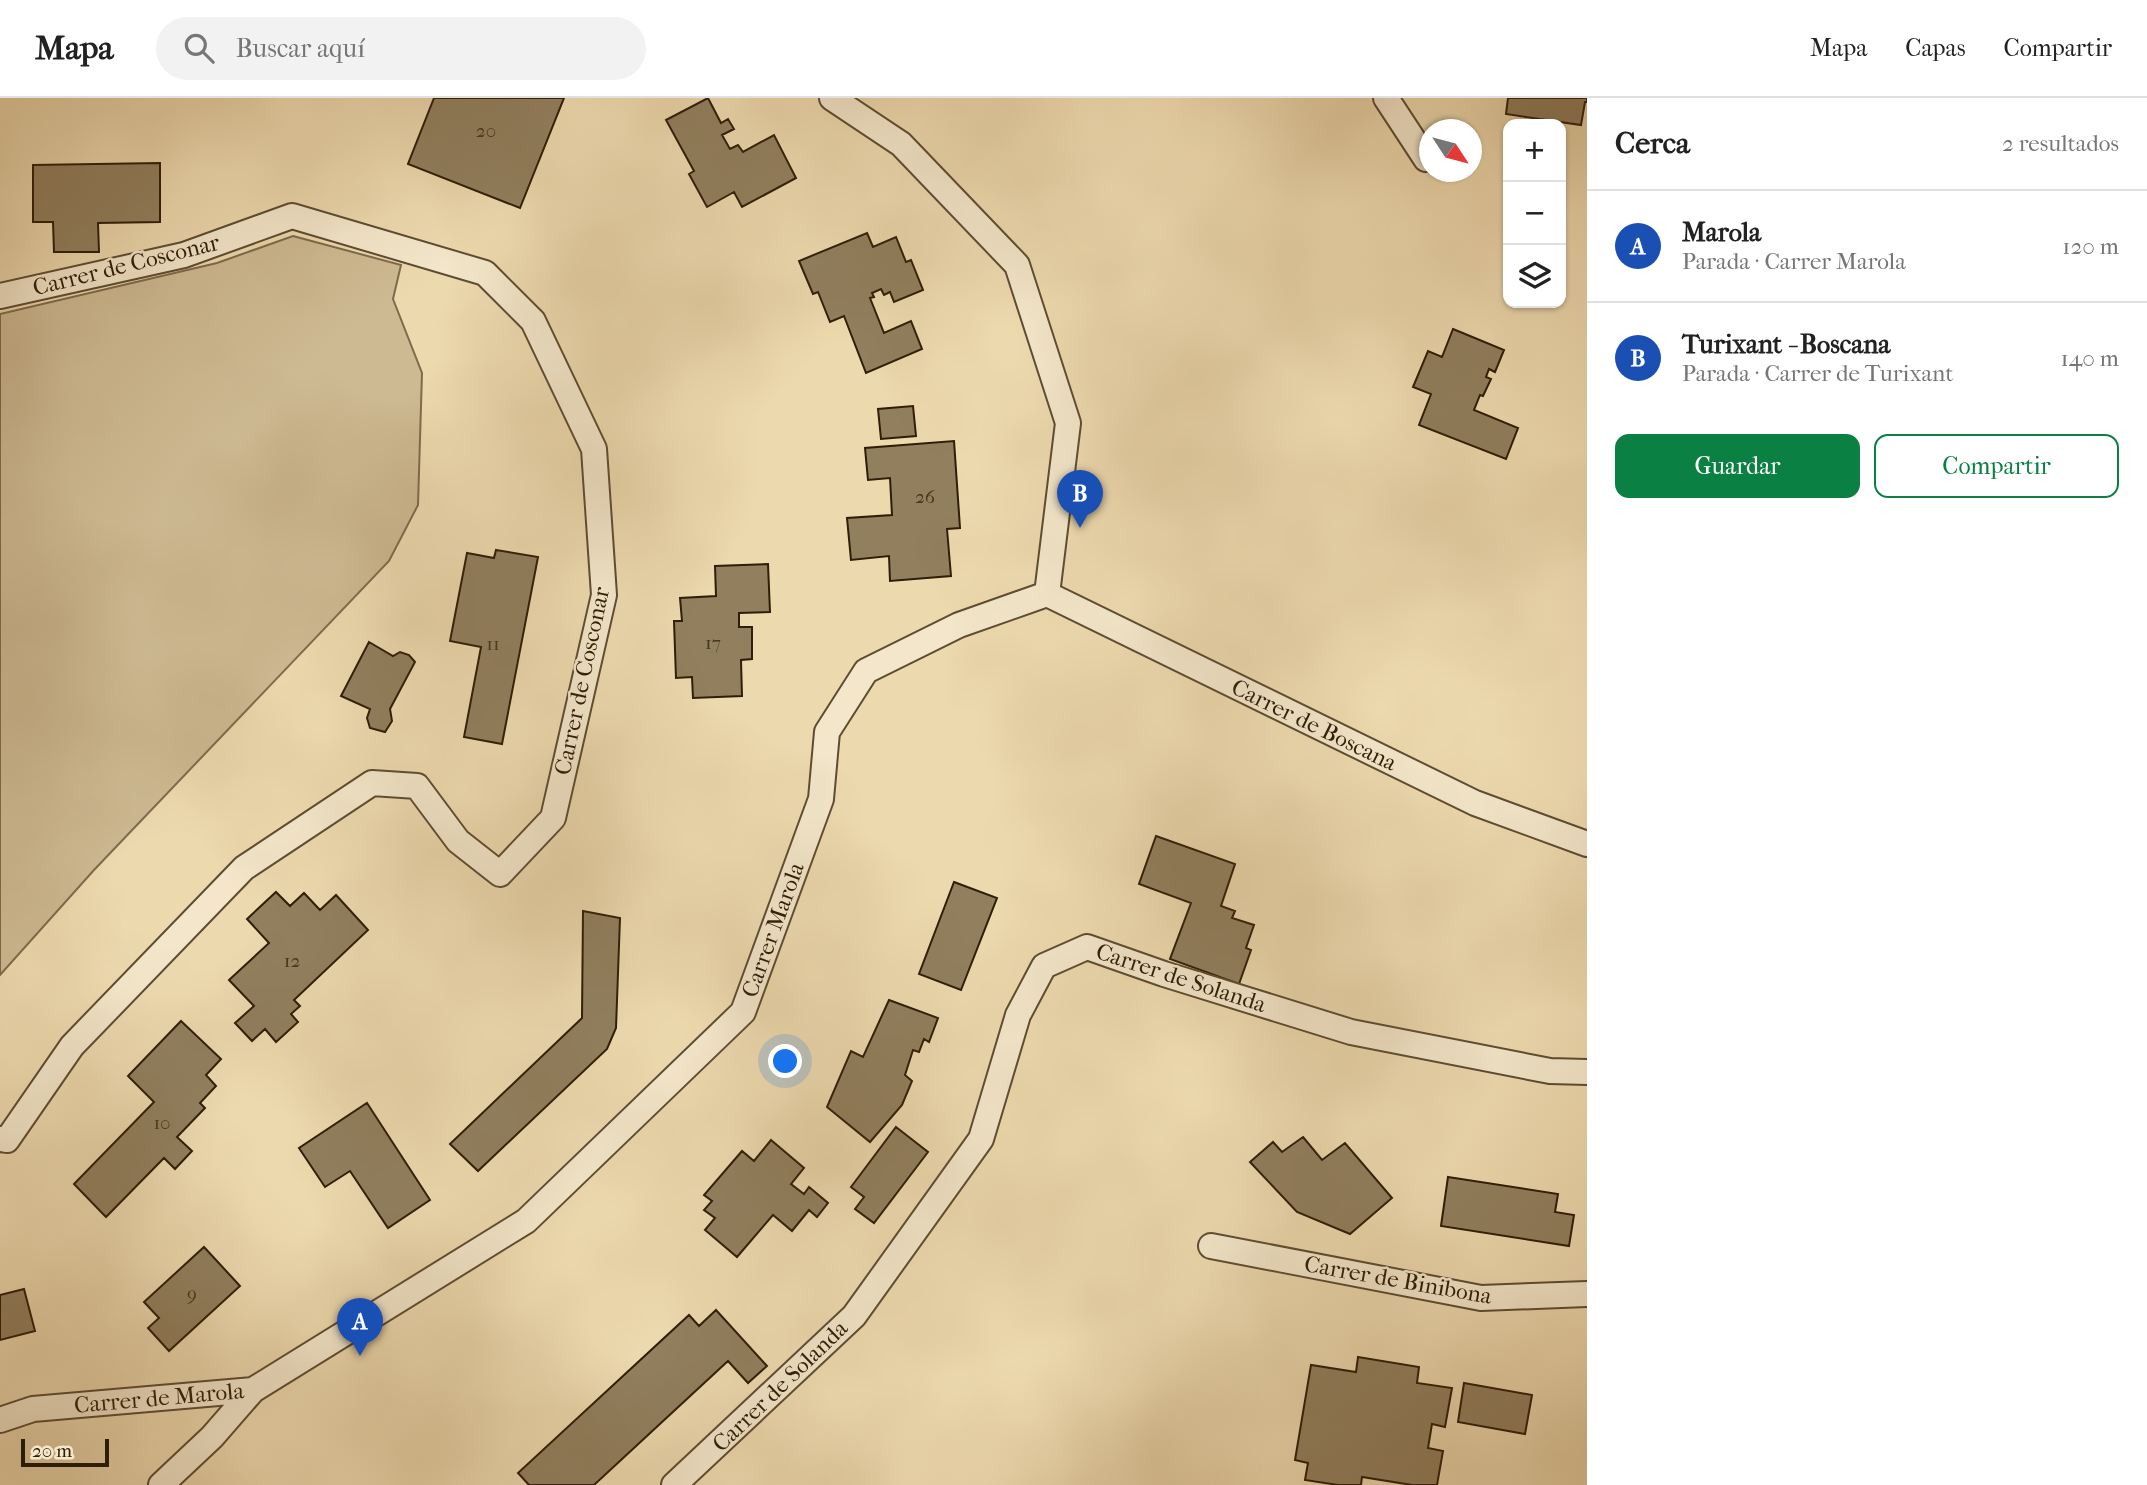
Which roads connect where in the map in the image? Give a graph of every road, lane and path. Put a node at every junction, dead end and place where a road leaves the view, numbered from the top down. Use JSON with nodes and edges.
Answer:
{"nodes":[{"id":1,"x":832,"y":98,"type":"edge"},
{"id":2,"x":1386,"y":98,"type":"edge"},
{"id":3,"x":1419,"y":148,"type":"edge"},
{"id":4,"x":0,"y":296,"type":"edge"},
{"id":5,"x":1047,"y":594,"type":"junction"},
{"id":6,"x":1587,"y":844,"type":"edge"},
{"id":7,"x":1587,"y":1072,"type":"edge"},
{"id":8,"x":0,"y":1139,"type":"edge"},
{"id":9,"x":1211,"y":1246,"type":"dead end"},
{"id":10,"x":1587,"y":1294,"type":"edge"},
{"id":11,"x":346,"y":1334,"type":"joint"},
{"id":12,"x":253,"y":1390,"type":"junction"},
{"id":13,"x":0,"y":1420,"type":"edge"},
{"id":14,"x":161,"y":1485,"type":"edge"},
{"id":15,"x":674,"y":1485,"type":"edge"}],
"edges":[{"from":1,"to":5,"type":"street"},
{"from":2,"to":3,"type":"street"},
{"from":4,"to":8,"type":"street","name":"Carrer de Cosconar"},
{"from":5,"to":6,"type":"street","name":"Carrer de Boscana"},
{"from":5,"to":11,"type":"street","name":"Carrer Marola"},
{"from":7,"to":15,"type":"street","name":"Carrer de Solanda"},
{"from":9,"to":10,"type":"street","name":"Carrer de Binibona"},
{"from":11,"to":12,"type":"street","name":"Carrer de Marola"},
{"from":12,"to":13,"type":"street","name":"Carrer de Marola"},
{"from":12,"to":14,"type":"street"}]}
